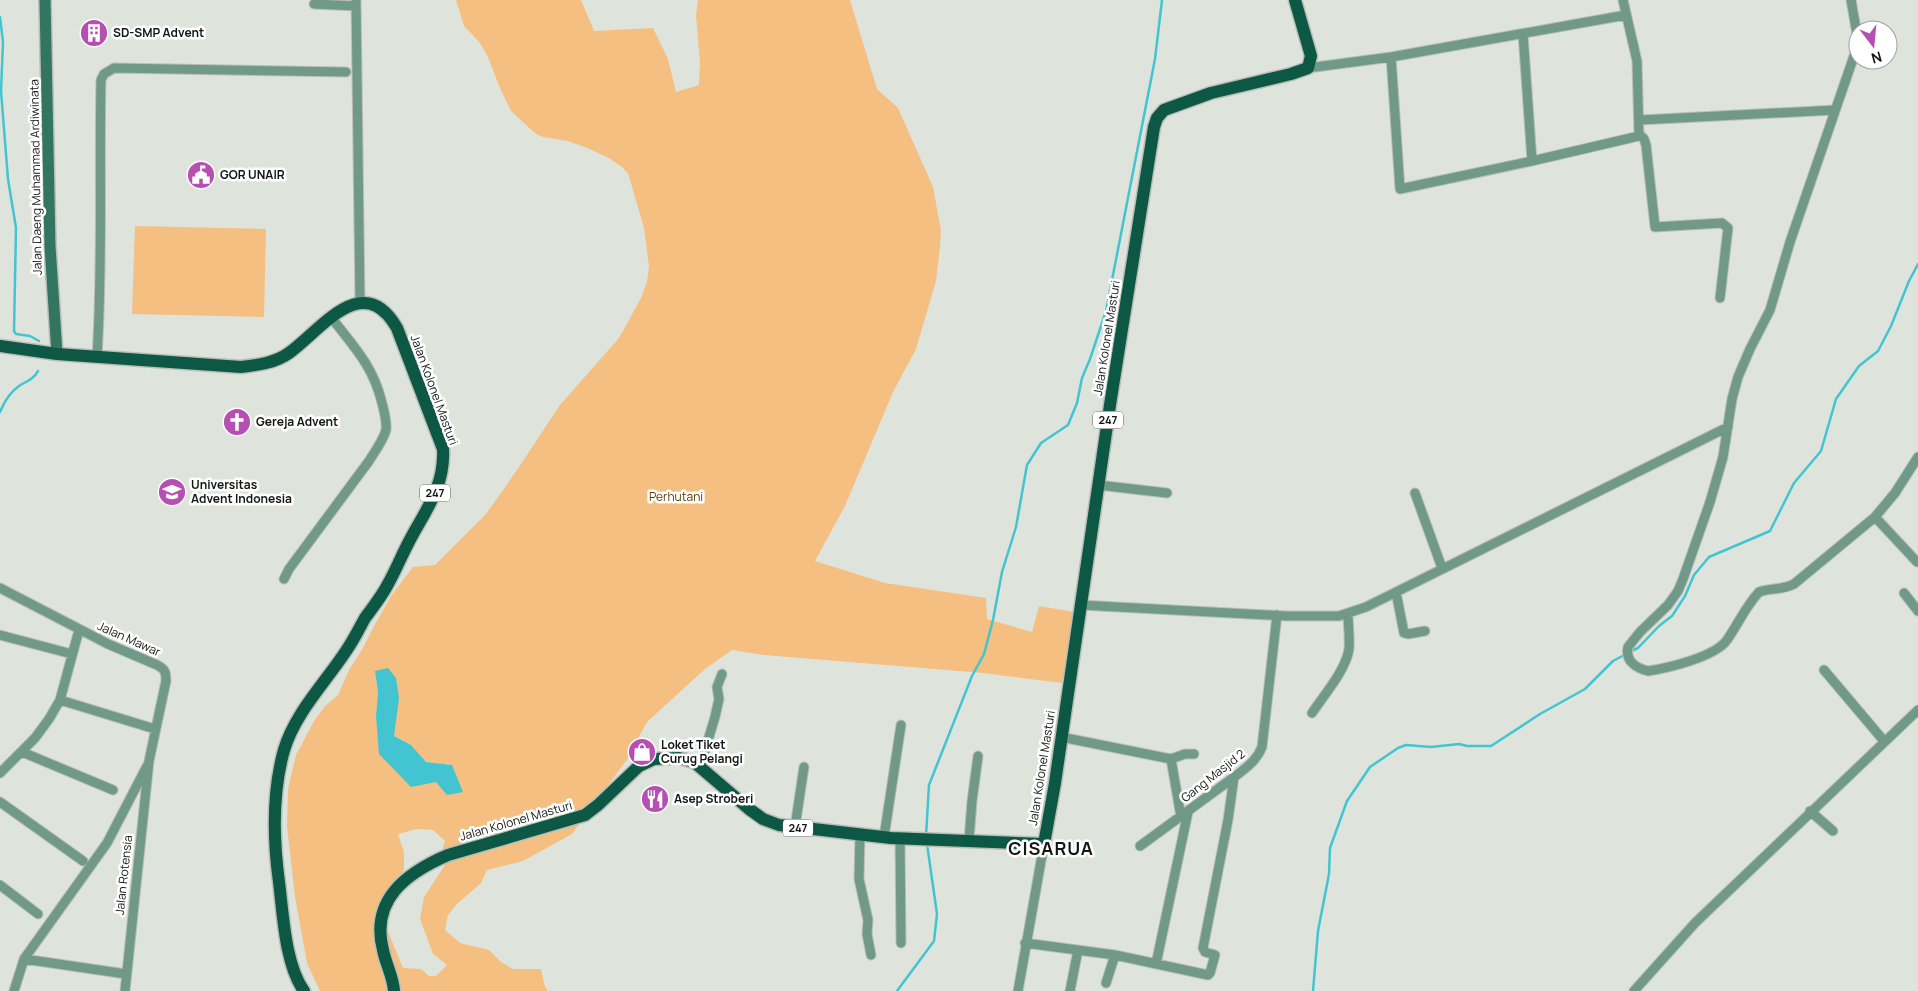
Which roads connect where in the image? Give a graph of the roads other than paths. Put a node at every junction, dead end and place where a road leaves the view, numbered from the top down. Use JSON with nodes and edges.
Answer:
{"nodes":[{"id":1,"x":45,"y":0,"type":"edge"},
{"id":2,"x":1295,"y":0,"type":"edge"},
{"id":3,"x":1623,"y":0,"type":"edge"},
{"id":4,"x":1851,"y":0,"type":"edge"},
{"id":5,"x":356,"y":3,"type":"edge"},
{"id":6,"x":314,"y":4,"type":"dead end"},
{"id":7,"x":1626,"y":15,"type":"junction"},
{"id":8,"x":1523,"y":34,"type":"junction"},
{"id":9,"x":1391,"y":56,"type":"junction"},
{"id":10,"x":1308,"y":68,"type":"junction"},
{"id":11,"x":346,"y":72,"type":"dead end"},
{"id":12,"x":1835,"y":110,"type":"junction"},
{"id":13,"x":1640,"y":120,"type":"junction"},
{"id":14,"x":1640,"y":135,"type":"junction"},
{"id":15,"x":1532,"y":161,"type":"junction"},
{"id":16,"x":1720,"y":298,"type":"dead end"},
{"id":17,"x":360,"y":303,"type":"junction"},
{"id":18,"x":330,"y":317,"type":"junction"},
{"id":19,"x":0,"y":346,"type":"edge"},
{"id":20,"x":57,"y":354,"type":"junction"},
{"id":21,"x":97,"y":356,"type":"junction"},
{"id":22,"x":1728,"y":427,"type":"junction"},
{"id":23,"x":1918,"y":457,"type":"edge"},
{"id":24,"x":1098,"y":485,"type":"junction"},
{"id":25,"x":1167,"y":493,"type":"dead end"},
{"id":26,"x":1415,"y":493,"type":"dead end"},
{"id":27,"x":1875,"y":517,"type":"junction"},
{"id":28,"x":1917,"y":562,"type":"dead end"},
{"id":29,"x":1442,"y":568,"type":"junction"},
{"id":30,"x":284,"y":579,"type":"dead end"},
{"id":31,"x":0,"y":588,"type":"edge"},
{"id":32,"x":1396,"y":592,"type":"junction"},
{"id":33,"x":1904,"y":593,"type":"dead end"},
{"id":34,"x":1080,"y":605,"type":"junction"},
{"id":35,"x":1918,"y":611,"type":"edge"},
{"id":36,"x":1348,"y":613,"type":"junction"},
{"id":37,"x":1277,"y":615,"type":"junction"},
{"id":38,"x":79,"y":630,"type":"junction"},
{"id":39,"x":1426,"y":631,"type":"dead end"},
{"id":40,"x":0,"y":636,"type":"edge"},
{"id":41,"x":72,"y":654,"type":"junction"},
{"id":42,"x":1824,"y":670,"type":"dead end"},
{"id":43,"x":722,"y":674,"type":"dead end"},
{"id":44,"x":60,"y":700,"type":"junction"},
{"id":45,"x":1918,"y":710,"type":"edge"},
{"id":46,"x":1312,"y":713,"type":"dead end"},
{"id":47,"x":901,"y":725,"type":"dead end"},
{"id":48,"x":155,"y":729,"type":"junction"},
{"id":49,"x":1061,"y":738,"type":"junction"},
{"id":50,"x":1884,"y":741,"type":"junction"},
{"id":51,"x":22,"y":752,"type":"junction"},
{"id":52,"x":1194,"y":754,"type":"dead end"},
{"id":53,"x":978,"y":756,"type":"dead end"},
{"id":54,"x":1171,"y":759,"type":"junction"},
{"id":55,"x":149,"y":761,"type":"junction"},
{"id":56,"x":700,"y":766,"type":"junction"},
{"id":57,"x":804,"y":767,"type":"dead end"},
{"id":58,"x":0,"y":773,"type":"edge"},
{"id":59,"x":1234,"y":777,"type":"junction"},
{"id":60,"x":113,"y":790,"type":"dead end"},
{"id":61,"x":0,"y":802,"type":"edge"},
{"id":62,"x":1810,"y":811,"type":"junction"},
{"id":63,"x":1184,"y":815,"type":"junction"},
{"id":64,"x":796,"y":827,"type":"junction"},
{"id":65,"x":1832,"y":831,"type":"dead end"},
{"id":66,"x":860,"y":835,"type":"junction"},
{"id":67,"x":884,"y":837,"type":"junction"},
{"id":68,"x":900,"y":838,"type":"junction"},
{"id":69,"x":969,"y":840,"type":"junction"},
{"id":70,"x":1044,"y":844,"type":"junction"},
{"id":71,"x":1140,"y":846,"type":"dead end"},
{"id":72,"x":83,"y":861,"type":"dead end"},
{"id":73,"x":0,"y":885,"type":"edge"},
{"id":74,"x":38,"y":914,"type":"dead end"},
{"id":75,"x":901,"y":943,"type":"dead end"},
{"id":76,"x":1025,"y":943,"type":"junction"},
{"id":77,"x":1078,"y":950,"type":"junction"},
{"id":78,"x":1115,"y":955,"type":"junction"},
{"id":79,"x":871,"y":956,"type":"dead end"},
{"id":80,"x":24,"y":959,"type":"junction"},
{"id":81,"x":1156,"y":964,"type":"junction"},
{"id":82,"x":126,"y":974,"type":"junction"},
{"id":83,"x":1106,"y":983,"type":"dead end"},
{"id":84,"x":394,"y":986,"type":"edge"},
{"id":85,"x":14,"y":991,"type":"edge"},
{"id":86,"x":125,"y":991,"type":"edge"},
{"id":87,"x":304,"y":991,"type":"edge"},
{"id":88,"x":1018,"y":991,"type":"edge"},
{"id":89,"x":1070,"y":991,"type":"edge"},
{"id":90,"x":1634,"y":991,"type":"edge"}],
"edges":[{"from":1,"to":20,"type":"main road","name":"Jalan Daeng Muhammad Ardiwinata"},
{"from":2,"to":10,"type":"main road"},
{"from":3,"to":7,"type":"street"},
{"from":4,"to":12,"type":"street"},
{"from":5,"to":6,"type":"street"},
{"from":5,"to":17,"type":"street"},
{"from":7,"to":8,"type":"street"},
{"from":7,"to":13,"type":"street"},
{"from":8,"to":9,"type":"street"},
{"from":8,"to":15,"type":"street"},
{"from":9,"to":10,"type":"street"},
{"from":9,"to":15,"type":"street"},
{"from":10,"to":24,"type":"main road","name":"Jalan Kolonel Masturi","number":"247"},
{"from":11,"to":21,"type":"street"},
{"from":12,"to":13,"type":"street"},
{"from":12,"to":22,"type":"street"},
{"from":13,"to":14,"type":"street"},
{"from":14,"to":15,"type":"street"},
{"from":14,"to":16,"type":"street"},
{"from":17,"to":18,"type":"main road"},
{"from":17,"to":87,"type":"main road","name":"Jalan Kolonel Masturi","number":"247"},
{"from":18,"to":21,"type":"main road"},
{"from":18,"to":30,"type":"street"},
{"from":19,"to":20,"type":"main road"},
{"from":20,"to":21,"type":"main road"},
{"from":22,"to":27,"type":"street"},
{"from":22,"to":29,"type":"street"},
{"from":23,"to":27,"type":"street"},
{"from":24,"to":25,"type":"street"},
{"from":24,"to":34,"type":"main road","name":"Jalan Kolonel Masturi","number":"247"},
{"from":26,"to":29,"type":"street"},
{"from":27,"to":28,"type":"street"},
{"from":29,"to":32,"type":"street"},
{"from":31,"to":38,"type":"street","name":"Jalan Mawar"},
{"from":32,"to":36,"type":"street"},
{"from":32,"to":39,"type":"street"},
{"from":33,"to":35,"type":"street"},
{"from":34,"to":37,"type":"street"},
{"from":34,"to":49,"type":"main road","name":"Jalan Kolonel Masturi","number":"247"},
{"from":36,"to":37,"type":"street"},
{"from":36,"to":46,"type":"street"},
{"from":37,"to":59,"type":"street","name":"Gang Masjid 2"},
{"from":38,"to":41,"type":"street"},
{"from":38,"to":48,"type":"street","name":"Jalan Mawar"},
{"from":40,"to":41,"type":"street"},
{"from":41,"to":44,"type":"street"},
{"from":42,"to":50,"type":"street"},
{"from":43,"to":56,"type":"street"},
{"from":44,"to":48,"type":"street"},
{"from":44,"to":51,"type":"street"},
{"from":45,"to":50,"type":"street"},
{"from":47,"to":67,"type":"street"},
{"from":48,"to":55,"type":"street","name":"Jalan Mawar"},
{"from":49,"to":54,"type":"street"},
{"from":49,"to":70,"type":"main road","name":"Jalan Kolonel Masturi","number":"247"},
{"from":50,"to":62,"type":"street"},
{"from":51,"to":58,"type":"street"},
{"from":51,"to":60,"type":"street"},
{"from":52,"to":54,"type":"street"},
{"from":53,"to":69,"type":"street"},
{"from":54,"to":63,"type":"street"},
{"from":55,"to":80,"type":"street"},
{"from":55,"to":82,"type":"street","name":"Jalan Rotensia"},
{"from":56,"to":64,"type":"main road","name":"Jalan Kolonel Masturi","number":"247"},
{"from":56,"to":84,"type":"main road","name":"Jalan Kolonel Masturi","number":"247"},
{"from":57,"to":64,"type":"street"},
{"from":59,"to":63,"type":"street","name":"Gang Masjid 2"},
{"from":59,"to":81,"type":"street"},
{"from":61,"to":72,"type":"street"},
{"from":62,"to":65,"type":"street"},
{"from":62,"to":90,"type":"street"},
{"from":63,"to":71,"type":"street","name":"Gang Masjid 2"},
{"from":63,"to":81,"type":"street"},
{"from":64,"to":66,"type":"main road","name":"Jalan Kolonel Masturi","number":"247"},
{"from":66,"to":67,"type":"main road","name":"Jalan Kolonel Masturi","number":"247"},
{"from":66,"to":79,"type":"street"},
{"from":67,"to":68,"type":"main road","name":"Jalan Kolonel Masturi","number":"247"},
{"from":68,"to":69,"type":"main road","name":"Jalan Kolonel Masturi","number":"247"},
{"from":68,"to":75,"type":"street"},
{"from":69,"to":70,"type":"main road","name":"Jalan Kolonel Masturi","number":"247"},
{"from":70,"to":76,"type":"street"},
{"from":73,"to":74,"type":"street"},
{"from":76,"to":77,"type":"street"},
{"from":76,"to":88,"type":"street"},
{"from":77,"to":78,"type":"street"},
{"from":77,"to":89,"type":"street"},
{"from":78,"to":81,"type":"street"},
{"from":78,"to":83,"type":"street"},
{"from":80,"to":82,"type":"street"},
{"from":80,"to":85,"type":"street"},
{"from":82,"to":86,"type":"street","name":"Jalan Rotensia"}]}
